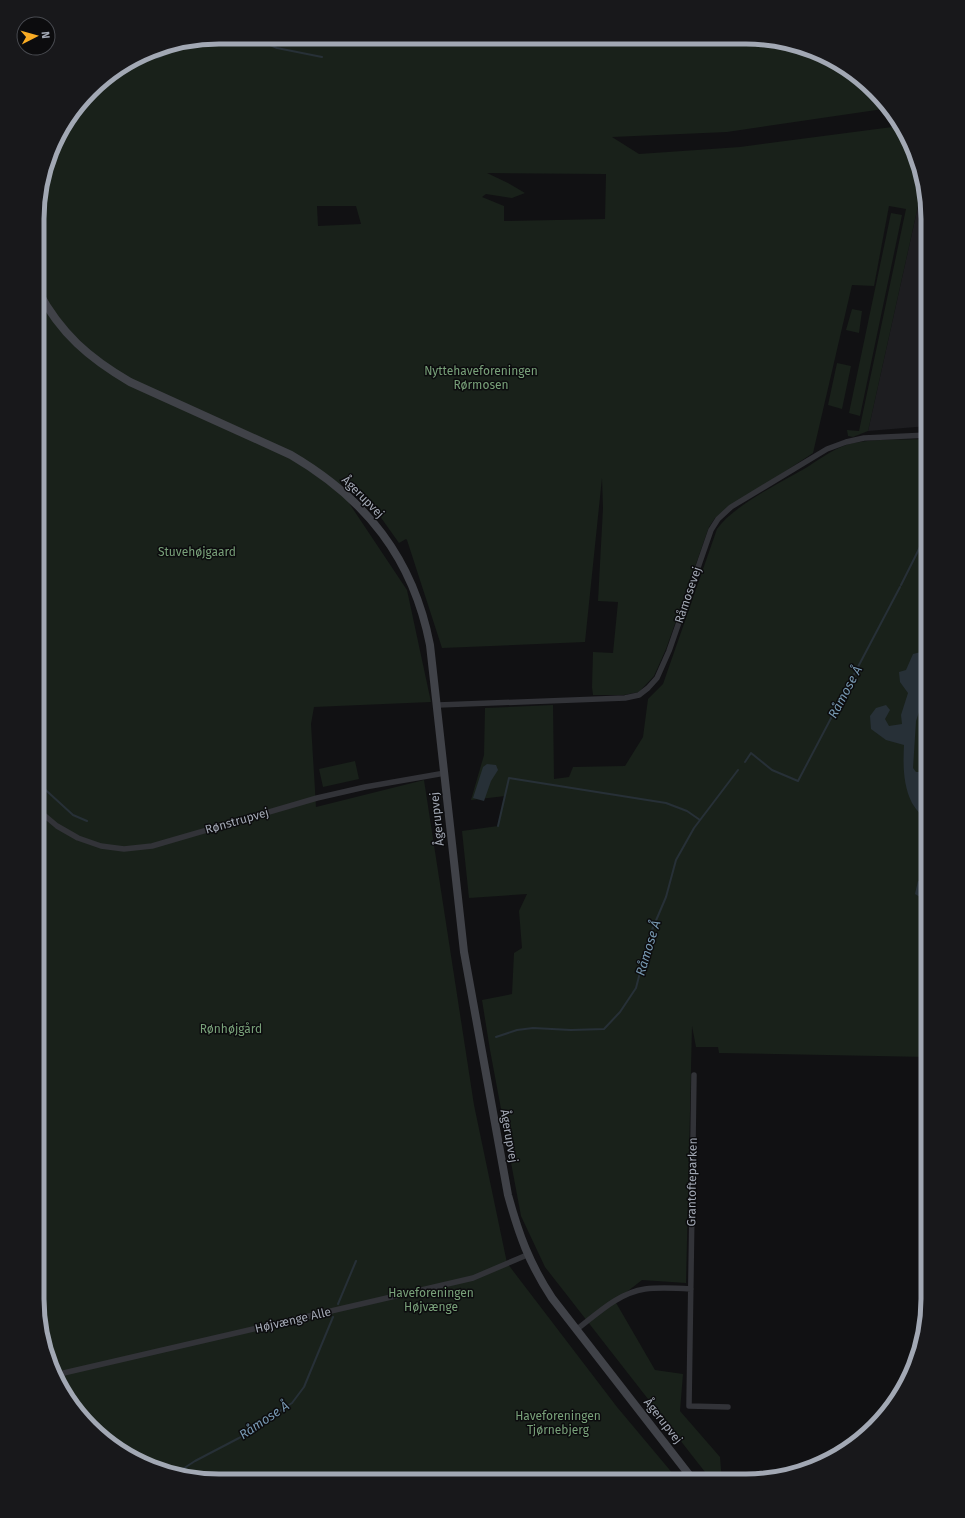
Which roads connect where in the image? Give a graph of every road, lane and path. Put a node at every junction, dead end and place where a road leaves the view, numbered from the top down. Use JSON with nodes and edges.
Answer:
{"nodes":[{"id":1,"x":44,"y":300,"type":"edge"},
{"id":2,"x":921,"y":435,"type":"edge"},
{"id":3,"x":438,"y":705,"type":"junction"},
{"id":4,"x":445,"y":773,"type":"junction"},
{"id":5,"x":44,"y":815,"type":"edge"},
{"id":6,"x":694,"y":1075,"type":"dead end"},
{"id":7,"x":527,"y":1255,"type":"junction"},
{"id":8,"x":691,"y":1289,"type":"junction"},
{"id":9,"x":576,"y":1330,"type":"junction"},
{"id":10,"x":61,"y":1374,"type":"edge"},
{"id":11,"x":728,"y":1407,"type":"dead end"},
{"id":12,"x":689,"y":1474,"type":"edge"}],
"edges":[{"from":1,"to":3,"type":"street","name":"Ågerupvej"},
{"from":2,"to":3,"type":"street","name":"Råmosevej"},
{"from":3,"to":4,"type":"street","name":"Ågerupvej"},
{"from":4,"to":5,"type":"street","name":"Rønstrupvej"},
{"from":4,"to":7,"type":"street","name":"Ågerupvej"},
{"from":6,"to":8,"type":"street","name":"Grantofteparken"},
{"from":7,"to":9,"type":"street","name":"Ågerupvej"},
{"from":7,"to":10,"type":"street","name":"Højvænge Alle"},
{"from":8,"to":9,"type":"street"},
{"from":8,"to":11,"type":"street","name":"Grantofteparken"},
{"from":9,"to":12,"type":"street","name":"Ågerupvej"}]}
